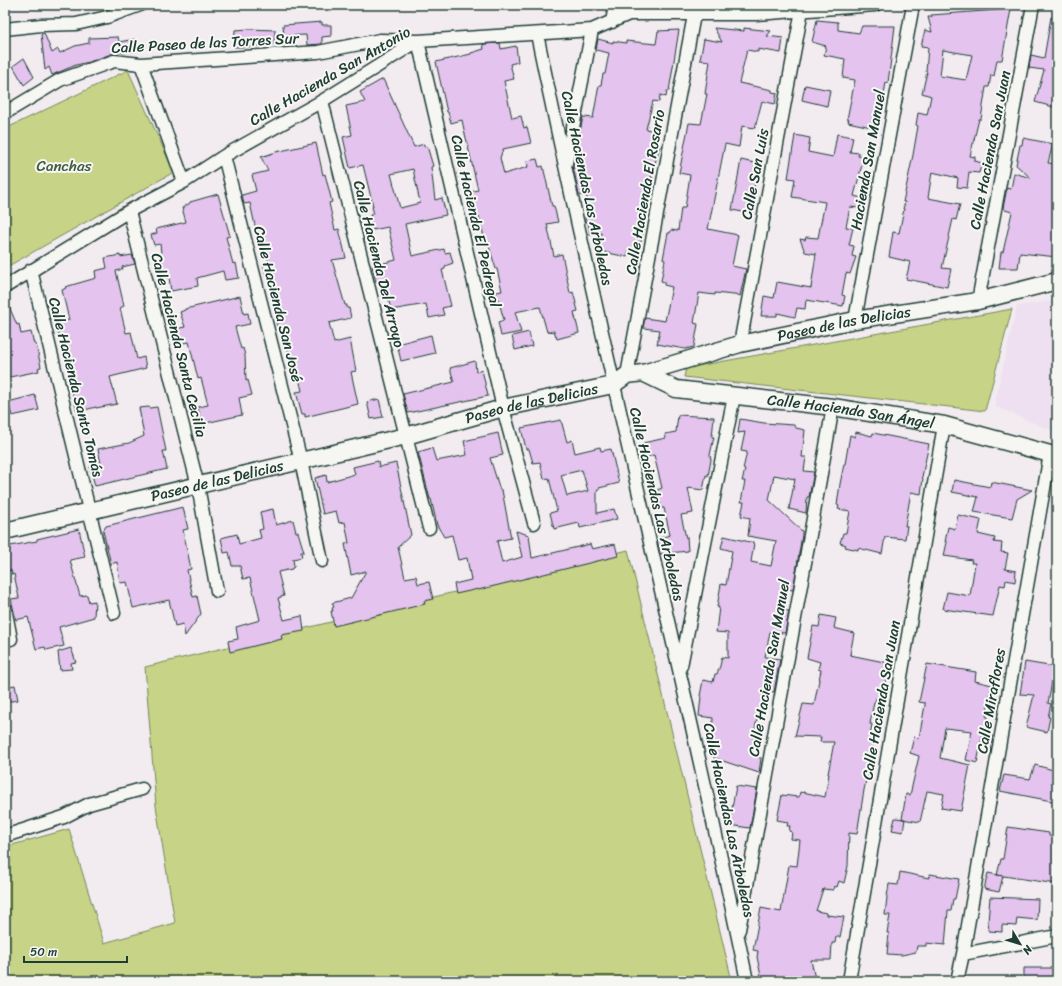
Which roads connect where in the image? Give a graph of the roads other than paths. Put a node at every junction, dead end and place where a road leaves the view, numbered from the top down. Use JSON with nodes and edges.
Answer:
{"nodes":[{"id":1,"x":140,"y":5,"type":"edge"},
{"id":2,"x":615,"y":5,"type":"edge"},
{"id":3,"x":875,"y":5,"type":"edge"},
{"id":4,"x":912,"y":5,"type":"edge"},
{"id":5,"x":1033,"y":5,"type":"edge"},
{"id":6,"x":802,"y":10,"type":"junction"},
{"id":7,"x":698,"y":12,"type":"edge"},
{"id":8,"x":612,"y":22,"type":"junction"},
{"id":9,"x":5,"y":29,"type":"edge"},
{"id":10,"x":592,"y":30,"type":"junction"},
{"id":11,"x":538,"y":34,"type":"junction"},
{"id":12,"x":418,"y":41,"type":"junction"},
{"id":13,"x":141,"y":64,"type":"junction"},
{"id":14,"x":322,"y":101,"type":"junction"},
{"id":15,"x":5,"y":113,"type":"edge"},
{"id":16,"x":224,"y":156,"type":"junction"},
{"id":17,"x":565,"y":168,"type":"junction"},
{"id":18,"x":184,"y":182,"type":"junction"},
{"id":19,"x":129,"y":211,"type":"junction"},
{"id":20,"x":31,"y":270,"type":"junction"},
{"id":21,"x":1057,"y":282,"type":"edge"},
{"id":22,"x":5,"y":287,"type":"edge"},
{"id":23,"x":978,"y":301,"type":"junction"},
{"id":24,"x":855,"y":320,"type":"junction"},
{"id":25,"x":740,"y":344,"type":"junction"},
{"id":26,"x":643,"y":373,"type":"junction"},
{"id":27,"x":627,"y":375,"type":"junction"},
{"id":28,"x":613,"y":385,"type":"junction"},
{"id":29,"x":734,"y":396,"type":"junction"},
{"id":30,"x":833,"y":407,"type":"junction"},
{"id":31,"x":503,"y":408,"type":"junction"},
{"id":32,"x":944,"y":425,"type":"junction"},
{"id":33,"x":406,"y":436,"type":"junction"},
{"id":34,"x":1053,"y":456,"type":"edge"},
{"id":35,"x":301,"y":460,"type":"junction"},
{"id":36,"x":198,"y":486,"type":"junction"},
{"id":37,"x":90,"y":511,"type":"junction"},
{"id":38,"x":534,"y":523,"type":"dead end"},
{"id":39,"x":429,"y":528,"type":"dead end"},
{"id":40,"x":5,"y":531,"type":"edge"},
{"id":41,"x":322,"y":561,"type":"dead end"},
{"id":42,"x":217,"y":591,"type":"dead end"},
{"id":43,"x":5,"y":608,"type":"edge"},
{"id":44,"x":114,"y":613,"type":"dead end"},
{"id":45,"x":11,"y":639,"type":"dead end"},
{"id":46,"x":680,"y":671,"type":"junction"},
{"id":47,"x":142,"y":789,"type":"dead end"},
{"id":48,"x":5,"y":836,"type":"edge"},
{"id":49,"x":737,"y":936,"type":"junction"},
{"id":50,"x":1057,"y":936,"type":"edge"},
{"id":51,"x":963,"y":954,"type":"junction"},
{"id":52,"x":747,"y":981,"type":"edge"},
{"id":53,"x":849,"y":981,"type":"edge"},
{"id":54,"x":957,"y":981,"type":"edge"}],
"edges":[{"from":1,"to":9,"type":"street"},
{"from":2,"to":8,"type":"street"},
{"from":3,"to":6,"type":"street","name":"Calle Hacienda San Antonio"},
{"from":4,"to":24,"type":"street","name":"Hacienda San Manuel"},
{"from":5,"to":23,"type":"street","name":"Calle Hacienda San Juan"},
{"from":6,"to":7,"type":"street","name":"Calle Hacienda San Antonio"},
{"from":6,"to":25,"type":"street","name":"Calle San Luis"},
{"from":7,"to":8,"type":"street","name":"Calle Hacienda San Antonio"},
{"from":7,"to":27,"type":"street","name":"Calle Hacienda El Rosario"},
{"from":8,"to":10,"type":"street","name":"Calle Hacienda San Antonio"},
{"from":10,"to":11,"type":"street","name":"Calle Hacienda San Antonio"},
{"from":10,"to":17,"type":"street"},
{"from":11,"to":12,"type":"street","name":"Calle Hacienda San Antonio"},
{"from":11,"to":17,"type":"street","name":"Calle Haciendas Las Arboledas"},
{"from":12,"to":13,"type":"street","name":"Calle Paseo de las Torres Sur"},
{"from":12,"to":14,"type":"street","name":"Calle Hacienda San Antonio"},
{"from":12,"to":31,"type":"street","name":"Calle Hacienda El Pedregal"},
{"from":13,"to":15,"type":"street","name":"Calle Paseo de las Torres Sur"},
{"from":13,"to":18,"type":"street"},
{"from":14,"to":16,"type":"street","name":"Calle Hacienda San Antonio"},
{"from":14,"to":33,"type":"street","name":"Calle Hacienda Del Arroyo"},
{"from":16,"to":18,"type":"street","name":"Calle Hacienda San Antonio"},
{"from":16,"to":35,"type":"street","name":"Calle Hacienda San José"},
{"from":17,"to":28,"type":"street","name":"Calle Haciendas Las Arboledas"},
{"from":18,"to":19,"type":"street","name":"Calle Hacienda San Antonio"},
{"from":19,"to":20,"type":"street","name":"Calle Hacienda San Antonio"},
{"from":19,"to":36,"type":"street","name":"Calle Hacienda Santa Cecilia"},
{"from":20,"to":22,"type":"street","name":"Calle Hacienda San Antonio"},
{"from":20,"to":37,"type":"street","name":"Calle Hacienda Santo Tomás"},
{"from":21,"to":23,"type":"street","name":"Paseo de las Delicias"},
{"from":23,"to":24,"type":"street","name":"Paseo de las Delicias"},
{"from":24,"to":25,"type":"street","name":"Paseo de las Delicias"},
{"from":25,"to":26,"type":"street","name":"Paseo de las Delicias"},
{"from":26,"to":27,"type":"street","name":"Paseo de las Delicias"},
{"from":26,"to":29,"type":"street","name":"Calle Hacienda San Ángel"},
{"from":27,"to":28,"type":"street","name":"Paseo de las Delicias"},
{"from":28,"to":31,"type":"street","name":"Paseo de las Delicias"},
{"from":28,"to":46,"type":"street","name":"Calle Haciendas Las Arboledas"},
{"from":29,"to":30,"type":"street","name":"Calle Hacienda San Ángel"},
{"from":29,"to":46,"type":"street"},
{"from":30,"to":32,"type":"street","name":"Calle Hacienda San Ángel"},
{"from":30,"to":49,"type":"street","name":"Calle Hacienda San Manuel"},
{"from":31,"to":33,"type":"street","name":"Paseo de las Delicias"},
{"from":31,"to":38,"type":"street","name":"Calle Hacienda El Pedregal"},
{"from":32,"to":34,"type":"street","name":"Calle Hacienda San Ángel"},
{"from":32,"to":53,"type":"street","name":"Calle Hacienda San Juan"},
{"from":33,"to":35,"type":"street","name":"Paseo de las Delicias"},
{"from":33,"to":39,"type":"street","name":"Calle Hacienda Del Arroyo"},
{"from":34,"to":51,"type":"street","name":"Calle Miraflores"},
{"from":35,"to":36,"type":"street","name":"Paseo de las Delicias"},
{"from":35,"to":41,"type":"street","name":"Calle Hacienda San José"},
{"from":36,"to":37,"type":"street","name":"Paseo de las Delicias"},
{"from":36,"to":42,"type":"street","name":"Calle Hacienda Santa Cecilia"},
{"from":37,"to":40,"type":"street","name":"Paseo de las Delicias"},
{"from":37,"to":44,"type":"street","name":"Calle Hacienda Santo Tomás"},
{"from":43,"to":45,"type":"street"},
{"from":46,"to":49,"type":"street","name":"Calle Haciendas Las Arboledas"},
{"from":47,"to":48,"type":"street"},
{"from":49,"to":52,"type":"street","name":"Calle Haciendas Las Arboledas"},
{"from":50,"to":51,"type":"street"},
{"from":51,"to":54,"type":"street","name":"Calle Miraflores"}]}
